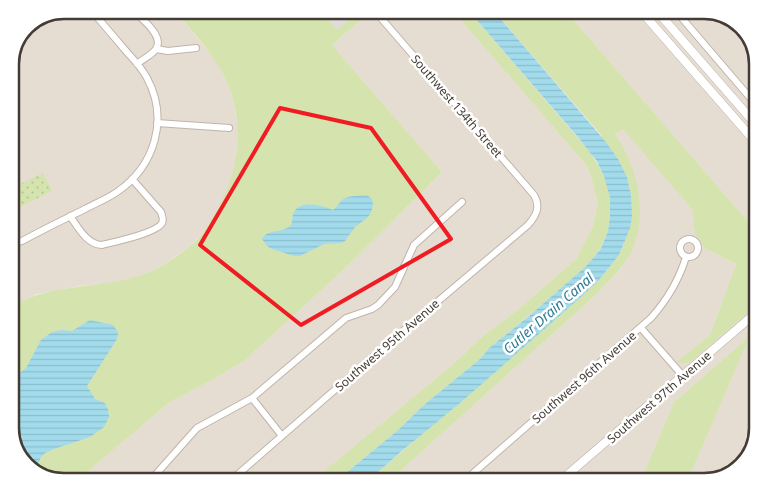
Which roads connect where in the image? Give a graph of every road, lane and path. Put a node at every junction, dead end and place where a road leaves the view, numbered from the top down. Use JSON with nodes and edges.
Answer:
{"nodes":[{"id":1,"x":99,"y":19,"type":"edge"},
{"id":2,"x":141,"y":19,"type":"edge"},
{"id":3,"x":382,"y":19,"type":"edge"},
{"id":4,"x":648,"y":19,"type":"edge"},
{"id":5,"x":664,"y":19,"type":"edge"},
{"id":6,"x":682,"y":19,"type":"edge"},
{"id":7,"x":196,"y":48,"type":"dead end"},
{"id":8,"x":156,"y":49,"type":"junction"},
{"id":9,"x":137,"y":64,"type":"junction"},
{"id":10,"x":749,"y":97,"type":"edge"},
{"id":11,"x":749,"y":117,"type":"edge"},
{"id":12,"x":157,"y":123,"type":"junction"},
{"id":13,"x":229,"y":128,"type":"dead end"},
{"id":14,"x":749,"y":136,"type":"edge"},
{"id":15,"x":132,"y":179,"type":"junction"},
{"id":16,"x":462,"y":202,"type":"dead end"},
{"id":17,"x":537,"y":203,"type":"joint"},
{"id":18,"x":70,"y":216,"type":"junction"},
{"id":19,"x":19,"y":241,"type":"edge"},
{"id":20,"x":686,"y":257,"type":"dead end"},
{"id":21,"x":749,"y":319,"type":"edge"},
{"id":22,"x":641,"y":328,"type":"junction"},
{"id":23,"x":683,"y":376,"type":"junction"},
{"id":24,"x":252,"y":398,"type":"junction"},
{"id":25,"x":282,"y":436,"type":"junction"},
{"id":26,"x":157,"y":473,"type":"edge"},
{"id":27,"x":239,"y":473,"type":"edge"},
{"id":28,"x":473,"y":473,"type":"edge"},
{"id":29,"x":570,"y":473,"type":"edge"}],
"edges":[{"from":1,"to":9,"type":"street"},
{"from":2,"to":8,"type":"street"},
{"from":3,"to":17,"type":"street","name":"Southwest 134th Street"},
{"from":4,"to":14,"type":"street"},
{"from":5,"to":11,"type":"street"},
{"from":6,"to":10,"type":"street"},
{"from":7,"to":8,"type":"street"},
{"from":8,"to":9,"type":"street"},
{"from":9,"to":12,"type":"street"},
{"from":12,"to":13,"type":"street"},
{"from":12,"to":15,"type":"street"},
{"from":15,"to":18,"type":"street"},
{"from":15,"to":18,"type":"street"},
{"from":16,"to":24,"type":"street"},
{"from":17,"to":25,"type":"street","name":"Southwest 95th Avenue"},
{"from":18,"to":19,"type":"street"},
{"from":20,"to":22,"type":"street","name":"Southwest 96th Avenue"},
{"from":21,"to":23,"type":"street","name":"Southwest 97th Avenue"},
{"from":22,"to":23,"type":"street"},
{"from":22,"to":28,"type":"street","name":"Southwest 96th Avenue"},
{"from":23,"to":29,"type":"street","name":"Southwest 97th Avenue"},
{"from":24,"to":25,"type":"street"},
{"from":24,"to":26,"type":"street"},
{"from":25,"to":27,"type":"street","name":"Southwest 95th Avenue"}]}
